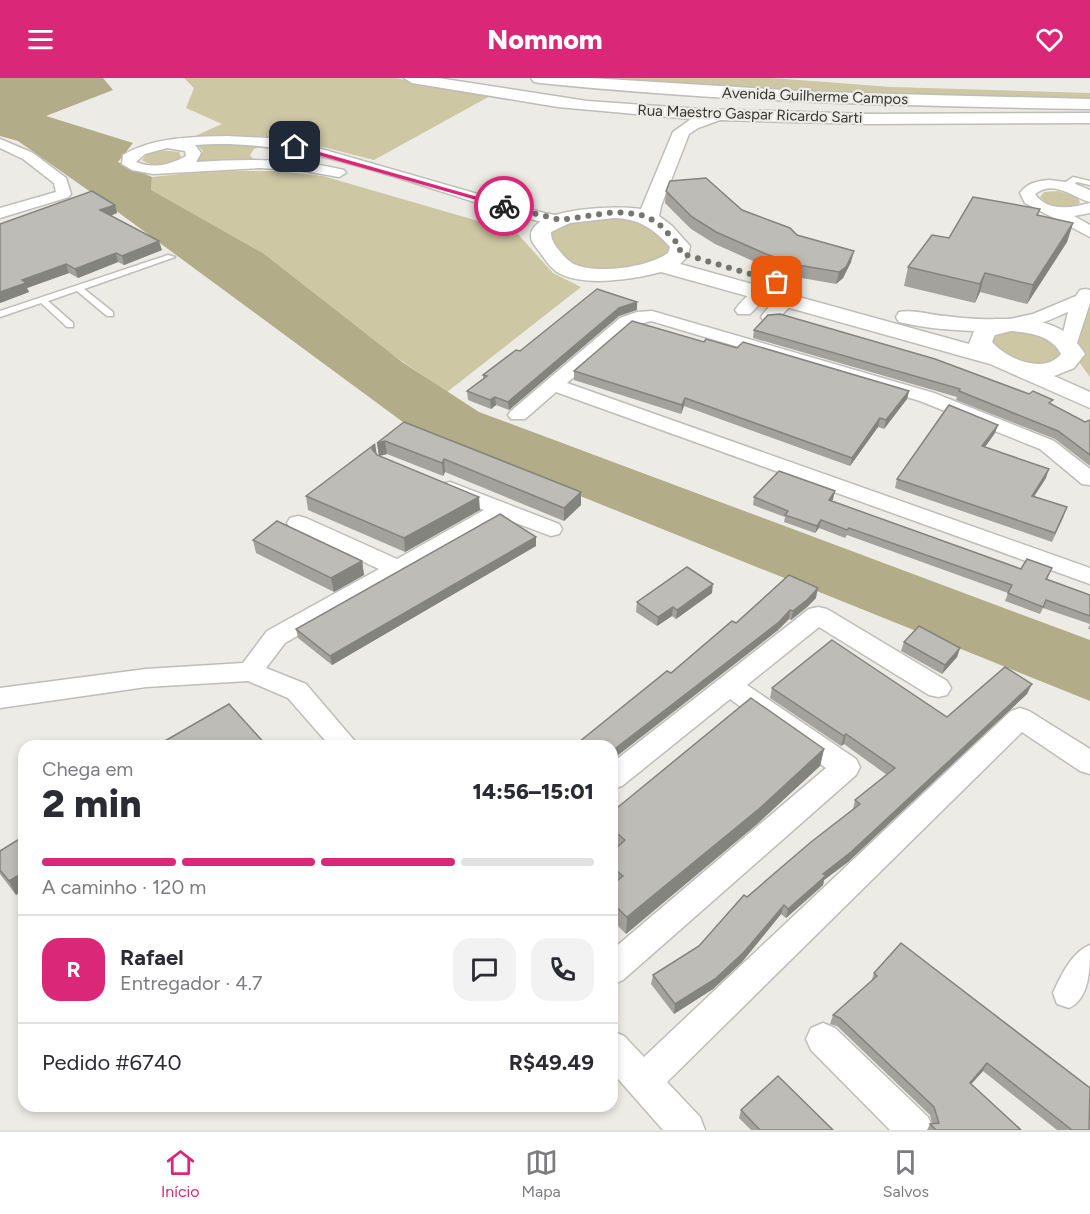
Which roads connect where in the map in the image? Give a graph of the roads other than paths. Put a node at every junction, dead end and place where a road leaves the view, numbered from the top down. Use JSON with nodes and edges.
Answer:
{"nodes":[{"id":1,"x":412,"y":78,"type":"edge"},
{"id":2,"x":540,"y":78,"type":"edge"},
{"id":3,"x":804,"y":80,"type":"dead end"},
{"id":4,"x":595,"y":82,"type":"edge"},
{"id":5,"x":1090,"y":91,"type":"edge"},
{"id":6,"x":1090,"y":104,"type":"edge"},
{"id":7,"x":643,"y":111,"type":"junction"},
{"id":8,"x":720,"y":115,"type":"junction"},
{"id":9,"x":1090,"y":118,"type":"edge"},
{"id":10,"x":662,"y":131,"type":"dead end"},
{"id":11,"x":0,"y":143,"type":"edge"},
{"id":12,"x":281,"y":143,"type":"junction"},
{"id":13,"x":165,"y":144,"type":"junction"},
{"id":14,"x":259,"y":163,"type":"junction"},
{"id":15,"x":172,"y":168,"type":"junction"},
{"id":16,"x":1090,"y":183,"type":"edge"},
{"id":17,"x":1066,"y":186,"type":"junction"},
{"id":18,"x":636,"y":192,"type":"dead end"},
{"id":19,"x":1090,"y":197,"type":"edge"},
{"id":20,"x":1046,"y":208,"type":"junction"},
{"id":21,"x":1090,"y":208,"type":"edge"},
{"id":22,"x":627,"y":212,"type":"junction"},
{"id":23,"x":0,"y":213,"type":"edge"},
{"id":24,"x":649,"y":217,"type":"junction"},
{"id":25,"x":561,"y":220,"type":"junction"},
{"id":26,"x":542,"y":231,"type":"junction"},
{"id":27,"x":1090,"y":232,"type":"edge"},
{"id":28,"x":680,"y":253,"type":"junction"},
{"id":29,"x":171,"y":257,"type":"dead end"},
{"id":30,"x":662,"y":266,"type":"junction"},
{"id":31,"x":78,"y":288,"type":"junction"},
{"id":32,"x":762,"y":293,"type":"junction"},
{"id":33,"x":1086,"y":295,"type":"edge"},
{"id":34,"x":42,"y":300,"type":"junction"},
{"id":35,"x":787,"y":300,"type":"junction"},
{"id":36,"x":0,"y":314,"type":"edge"},
{"id":37,"x":110,"y":314,"type":"dead end"},
{"id":38,"x":1003,"y":325,"type":"junction"},
{"id":39,"x":70,"y":326,"type":"dead end"},
{"id":40,"x":719,"y":335,"type":"junction"},
{"id":41,"x":744,"y":342,"type":"junction"},
{"id":42,"x":1071,"y":349,"type":"junction"},
{"id":43,"x":1001,"y":362,"type":"junction"},
{"id":44,"x":1090,"y":380,"type":"edge"},
{"id":45,"x":555,"y":385,"type":"junction"},
{"id":46,"x":1090,"y":401,"type":"edge"},
{"id":47,"x":518,"y":415,"type":"dead end"},
{"id":48,"x":428,"y":479,"type":"edge"},
{"id":49,"x":1090,"y":479,"type":"edge"},
{"id":50,"x":501,"y":510,"type":"junction"},
{"id":51,"x":298,"y":523,"type":"dead end"},
{"id":52,"x":551,"y":530,"type":"dead end"},
{"id":53,"x":399,"y":569,"type":"junction"},
{"id":54,"x":1090,"y":576,"type":"edge"},
{"id":55,"x":250,"y":672,"type":"junction"},
{"id":56,"x":730,"y":686,"type":"junction"},
{"id":57,"x":938,"y":688,"type":"dead end"},
{"id":58,"x":0,"y":698,"type":"edge"},
{"id":59,"x":341,"y":740,"type":"edge"},
{"id":60,"x":1090,"y":763,"type":"edge"},
{"id":61,"x":618,"y":773,"type":"edge"},
{"id":62,"x":1090,"y":959,"type":"edge"},
{"id":63,"x":618,"y":965,"type":"edge"},
{"id":64,"x":1069,"y":993,"type":"dead end"},
{"id":65,"x":824,"y":1039,"type":"dead end"},
{"id":66,"x":618,"y":1054,"type":"edge"},
{"id":67,"x":643,"y":1082,"type":"junction"},
{"id":68,"x":687,"y":1130,"type":"edge"},
{"id":69,"x":915,"y":1130,"type":"edge"}],
"edges":[{"from":1,"to":7,"type":"street","name":"Rua Maestro Gaspar Ricardo Sarti"},
{"from":2,"to":4,"type":"main road","name":"Avenida Guilherme Campos"},
{"from":3,"to":5,"type":"main road","name":"Avenida Guilherme Campos"},
{"from":4,"to":6,"type":"main road","name":"Avenida Guilherme Campos"},
{"from":7,"to":8,"type":"street","name":"Rua Maestro Gaspar Ricardo Sarti"},
{"from":7,"to":10,"type":"street"},
{"from":8,"to":9,"type":"street","name":"Rua Maestro Gaspar Ricardo Sarti"},
{"from":8,"to":24,"type":"street"},
{"from":11,"to":23,"type":"street"},
{"from":12,"to":13,"type":"street"},
{"from":12,"to":14,"type":"street"},
{"from":12,"to":25,"type":"street"},
{"from":13,"to":15,"type":"street"},
{"from":13,"to":15,"type":"street"},
{"from":14,"to":15,"type":"street"},
{"from":14,"to":26,"type":"street"},
{"from":16,"to":17,"type":"lane"},
{"from":17,"to":19,"type":"street"},
{"from":17,"to":20,"type":"street"},
{"from":18,"to":22,"type":"street"},
{"from":20,"to":21,"type":"street"},
{"from":20,"to":27,"type":"street"},
{"from":22,"to":24,"type":"street"},
{"from":22,"to":25,"type":"street"},
{"from":24,"to":28,"type":"street"},
{"from":25,"to":26,"type":"street"},
{"from":26,"to":30,"type":"street"},
{"from":28,"to":30,"type":"street"},
{"from":28,"to":38,"type":"street"},
{"from":29,"to":31,"type":"lane"},
{"from":30,"to":32,"type":"street"},
{"from":31,"to":34,"type":"lane"},
{"from":31,"to":37,"type":"lane"},
{"from":32,"to":35,"type":"street"},
{"from":32,"to":40,"type":"street"},
{"from":33,"to":38,"type":"street"},
{"from":33,"to":42,"type":"street"},
{"from":34,"to":36,"type":"lane"},
{"from":34,"to":39,"type":"lane"},
{"from":35,"to":41,"type":"street"},
{"from":35,"to":43,"type":"street"},
{"from":38,"to":42,"type":"street"},
{"from":38,"to":43,"type":"street"},
{"from":40,"to":41,"type":"street"},
{"from":40,"to":45,"type":"street"},
{"from":41,"to":49,"type":"street"},
{"from":42,"to":43,"type":"street"},
{"from":42,"to":44,"type":"street"},
{"from":43,"to":46,"type":"street"},
{"from":45,"to":47,"type":"street"},
{"from":45,"to":54,"type":"street"},
{"from":48,"to":50,"type":"street"},
{"from":50,"to":52,"type":"street"},
{"from":50,"to":53,"type":"street"},
{"from":51,"to":53,"type":"street"},
{"from":53,"to":55,"type":"street"},
{"from":55,"to":58,"type":"street"},
{"from":55,"to":59,"type":"street"},
{"from":56,"to":57,"type":"street"},
{"from":56,"to":61,"type":"street"},
{"from":56,"to":63,"type":"street"},
{"from":60,"to":67,"type":"street"},
{"from":62,"to":64,"type":"street"},
{"from":65,"to":69,"type":"street"},
{"from":66,"to":67,"type":"street"},
{"from":67,"to":68,"type":"street"}]}
